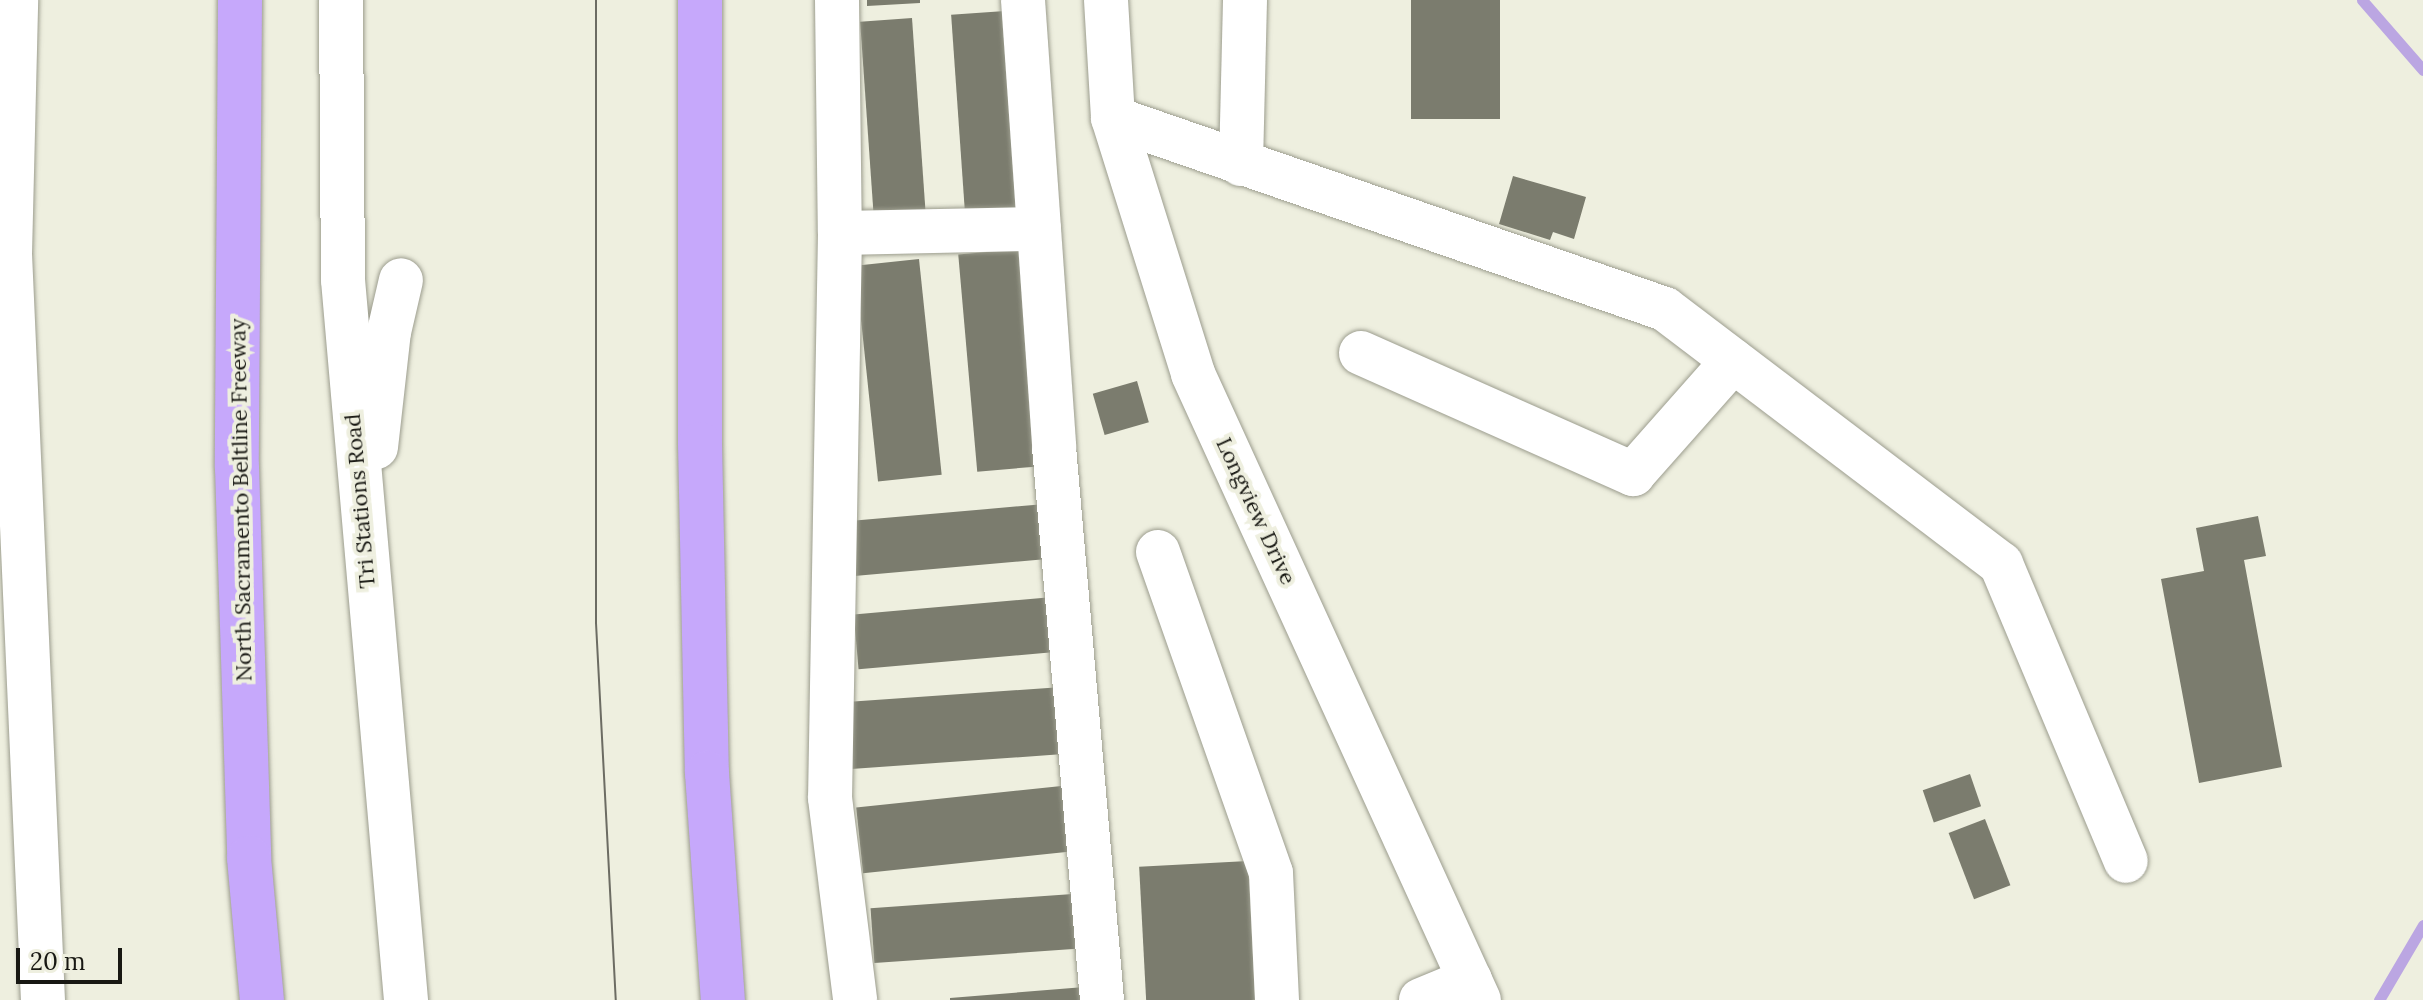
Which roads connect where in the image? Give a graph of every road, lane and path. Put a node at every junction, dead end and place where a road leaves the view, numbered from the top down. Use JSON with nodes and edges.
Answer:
{"nodes":[{"id":1,"x":16,"y":0,"type":"edge"},
{"id":2,"x":240,"y":0,"type":"edge"},
{"id":3,"x":341,"y":0,"type":"edge"},
{"id":4,"x":700,"y":0,"type":"edge"},
{"id":5,"x":837,"y":0,"type":"edge"},
{"id":6,"x":1023,"y":0,"type":"edge"},
{"id":7,"x":1106,"y":0,"type":"edge"},
{"id":8,"x":1245,"y":0,"type":"edge"},
{"id":9,"x":1113,"y":118,"type":"junction"},
{"id":10,"x":1241,"y":164,"type":"junction"},
{"id":11,"x":1039,"y":229,"type":"junction"},
{"id":12,"x":840,"y":233,"type":"junction"},
{"id":13,"x":5,"y":254,"type":"edge"},
{"id":14,"x":401,"y":280,"type":"dead end"},
{"id":15,"x":1361,"y":353,"type":"dead end"},
{"id":16,"x":1733,"y":361,"type":"junction"},
{"id":17,"x":1158,"y":552,"type":"dead end"},
{"id":18,"x":364,"y":553,"type":"junction"},
{"id":19,"x":2126,"y":861,"type":"dead end"},
{"id":20,"x":1475,"y":990,"type":"edge"},
{"id":21,"x":43,"y":1000,"type":"edge"},
{"id":22,"x":262,"y":1000,"type":"edge"},
{"id":23,"x":406,"y":1000,"type":"edge"},
{"id":24,"x":723,"y":1000,"type":"edge"},
{"id":25,"x":855,"y":1000,"type":"edge"},
{"id":26,"x":1102,"y":1000,"type":"edge"},
{"id":27,"x":1277,"y":1000,"type":"edge"},
{"id":28,"x":1421,"y":1000,"type":"edge"}],
"edges":[{"from":1,"to":13,"type":"street"},
{"from":2,"to":22,"type":"highway","name":"North Sacramento Beltline Freeway"},
{"from":3,"to":18,"type":"street","name":"Tri Stations Road"},
{"from":4,"to":24,"type":"highway"},
{"from":5,"to":12,"type":"street"},
{"from":6,"to":11,"type":"street"},
{"from":7,"to":9,"type":"street","name":"Longview Drive"},
{"from":8,"to":10,"type":"street"},
{"from":9,"to":10,"type":"street"},
{"from":9,"to":20,"type":"street","name":"Longview Drive"},
{"from":10,"to":16,"type":"street"},
{"from":11,"to":12,"type":"street"},
{"from":11,"to":26,"type":"street"},
{"from":12,"to":25,"type":"street"},
{"from":13,"to":21,"type":"street"},
{"from":14,"to":18,"type":"street"},
{"from":15,"to":16,"type":"street"},
{"from":16,"to":19,"type":"street"},
{"from":17,"to":27,"type":"street"},
{"from":18,"to":23,"type":"street","name":"Tri Stations Road"},
{"from":20,"to":28,"type":"street"}]}
